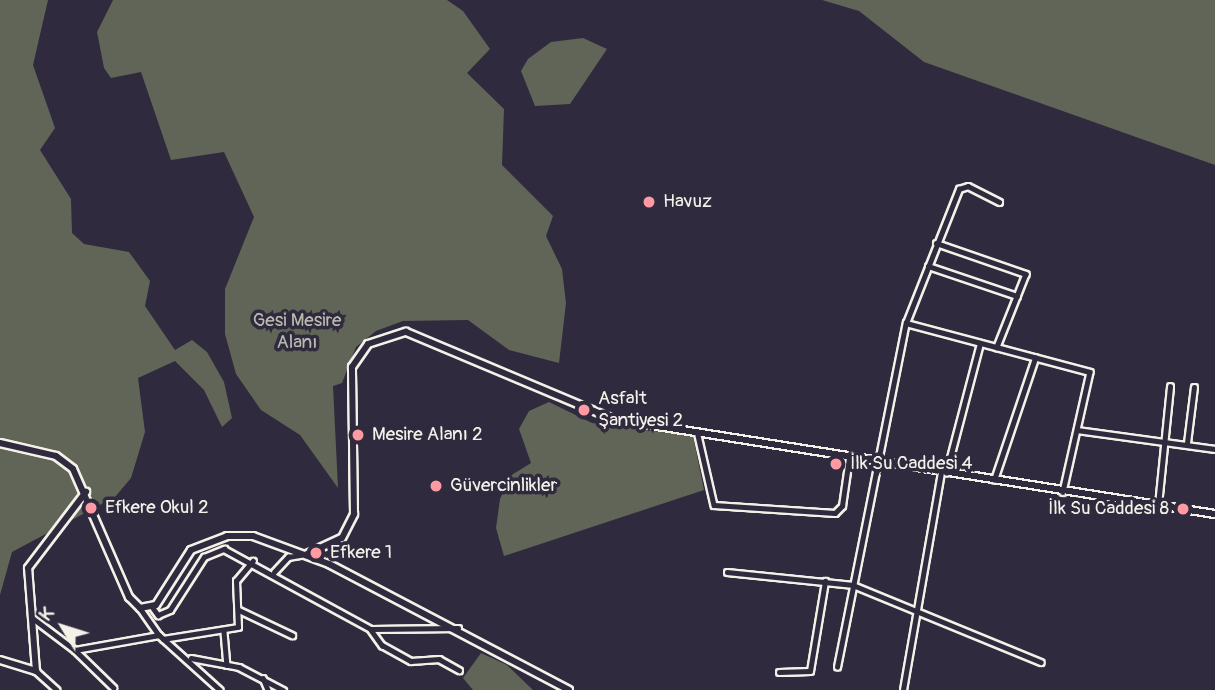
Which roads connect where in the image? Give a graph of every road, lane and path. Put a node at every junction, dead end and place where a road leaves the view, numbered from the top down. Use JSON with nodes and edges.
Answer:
{"nodes":[{"id":1,"x":999,"y":202,"type":"dead end"},
{"id":2,"x":936,"y":243,"type":"junction"},
{"id":3,"x":928,"y":266,"type":"junction"},
{"id":4,"x":1017,"y":296,"type":"junction"},
{"id":5,"x":906,"y":323,"type":"junction"},
{"id":6,"x":980,"y":343,"type":"junction"},
{"id":7,"x":997,"y":347,"type":"junction"},
{"id":8,"x":1035,"y":358,"type":"junction"},
{"id":9,"x":1170,"y":387,"type":"dead end"},
{"id":10,"x":1194,"y":387,"type":"dead end"},
{"id":11,"x":697,"y":430,"type":"junction"},
{"id":12,"x":1077,"y":430,"type":"junction"},
{"id":13,"x":1164,"y":442,"type":"junction"},
{"id":14,"x":0,"y":443,"type":"edge"},
{"id":15,"x":1187,"y":443,"type":"junction"},
{"id":16,"x":1215,"y":449,"type":"edge"},
{"id":17,"x":849,"y":458,"type":"junction"},
{"id":18,"x":874,"y":460,"type":"junction"},
{"id":19,"x":943,"y":473,"type":"junction"},
{"id":20,"x":993,"y":481,"type":"junction"},
{"id":21,"x":86,"y":492,"type":"junction"},
{"id":22,"x":1063,"y":492,"type":"junction"},
{"id":23,"x":1158,"y":505,"type":"junction"},
{"id":24,"x":1215,"y":514,"type":"edge"},
{"id":25,"x":307,"y":554,"type":"junction"},
{"id":26,"x":253,"y":561,"type":"junction"},
{"id":27,"x":274,"y":572,"type":"junction"},
{"id":28,"x":727,"y":572,"type":"dead end"},
{"id":29,"x":825,"y":581,"type":"junction"},
{"id":30,"x":853,"y":584,"type":"junction"},
{"id":31,"x":140,"y":608,"type":"junction"},
{"id":32,"x":153,"y":608,"type":"junction"},
{"id":33,"x":917,"y":608,"type":"junction"},
{"id":34,"x":239,"y":610,"type":"junction"},
{"id":35,"x":34,"y":619,"type":"junction"},
{"id":36,"x":457,"y":628,"type":"junction"},
{"id":37,"x":371,"y":629,"type":"junction"},
{"id":38,"x":224,"y":632,"type":"junction"},
{"id":39,"x":292,"y":635,"type":"dead end"},
{"id":40,"x":161,"y":637,"type":"junction"},
{"id":41,"x":75,"y":650,"type":"junction"},
{"id":42,"x":191,"y":658,"type":"junction"},
{"id":43,"x":0,"y":660,"type":"edge"},
{"id":44,"x":1041,"y":662,"type":"dead end"},
{"id":45,"x":227,"y":665,"type":"junction"},
{"id":46,"x":837,"y":667,"type":"dead end"},
{"id":47,"x":459,"y":670,"type":"dead end"},
{"id":48,"x":36,"y":671,"type":"junction"},
{"id":49,"x":779,"y":672,"type":"dead end"},
{"id":50,"x":262,"y":677,"type":"junction"},
{"id":51,"x":114,"y":688,"type":"edge"},
{"id":52,"x":57,"y":690,"type":"edge"},
{"id":53,"x":220,"y":690,"type":"edge"},
{"id":54,"x":268,"y":690,"type":"edge"},
{"id":55,"x":283,"y":690,"type":"edge"},
{"id":56,"x":569,"y":690,"type":"edge"},
{"id":57,"x":903,"y":690,"type":"edge"}],
"edges":[{"from":1,"to":2,"type":"street"},
{"from":2,"to":3,"type":"street"},
{"from":2,"to":4,"type":"street"},
{"from":3,"to":4,"type":"street"},
{"from":3,"to":5,"type":"street"},
{"from":4,"to":7,"type":"street"},
{"from":5,"to":6,"type":"street"},
{"from":5,"to":18,"type":"street"},
{"from":6,"to":7,"type":"street"},
{"from":6,"to":19,"type":"street"},
{"from":7,"to":8,"type":"street"},
{"from":8,"to":12,"type":"street"},
{"from":8,"to":20,"type":"street"},
{"from":9,"to":13,"type":"street"},
{"from":10,"to":15,"type":"street"},
{"from":11,"to":17,"type":"street"},
{"from":11,"to":17,"type":"street"},
{"from":11,"to":25,"type":"street"},
{"from":12,"to":13,"type":"street"},
{"from":12,"to":22,"type":"street"},
{"from":13,"to":15,"type":"street"},
{"from":13,"to":23,"type":"street"},
{"from":14,"to":21,"type":"street"},
{"from":15,"to":16,"type":"street"},
{"from":17,"to":18,"type":"street"},
{"from":18,"to":19,"type":"street"},
{"from":18,"to":30,"type":"street"},
{"from":19,"to":20,"type":"street"},
{"from":19,"to":33,"type":"street"},
{"from":20,"to":22,"type":"street"},
{"from":21,"to":31,"type":"street"},
{"from":21,"to":35,"type":"street"},
{"from":22,"to":23,"type":"street"},
{"from":23,"to":24,"type":"street"},
{"from":25,"to":27,"type":"street"},
{"from":25,"to":32,"type":"street"},
{"from":25,"to":36,"type":"street"},
{"from":26,"to":27,"type":"street"},
{"from":26,"to":32,"type":"street"},
{"from":26,"to":34,"type":"street"},
{"from":27,"to":37,"type":"street"},
{"from":28,"to":29,"type":"street"},
{"from":29,"to":30,"type":"street"},
{"from":29,"to":49,"type":"street"},
{"from":30,"to":33,"type":"street"},
{"from":30,"to":46,"type":"street"},
{"from":31,"to":32,"type":"street"},
{"from":31,"to":40,"type":"street"},
{"from":33,"to":44,"type":"street"},
{"from":33,"to":57,"type":"street"},
{"from":34,"to":38,"type":"street"},
{"from":34,"to":39,"type":"street"},
{"from":35,"to":41,"type":"street"},
{"from":35,"to":48,"type":"street"},
{"from":36,"to":37,"type":"street"},
{"from":36,"to":56,"type":"street"},
{"from":37,"to":47,"type":"street"},
{"from":38,"to":40,"type":"street"},
{"from":38,"to":45,"type":"street"},
{"from":40,"to":41,"type":"street"},
{"from":40,"to":42,"type":"street"},
{"from":41,"to":51,"type":"street"},
{"from":42,"to":45,"type":"street"},
{"from":42,"to":53,"type":"street"},
{"from":43,"to":48,"type":"street"},
{"from":45,"to":50,"type":"street"},
{"from":48,"to":52,"type":"street"},
{"from":50,"to":54,"type":"street"},
{"from":50,"to":55,"type":"street"}]}
